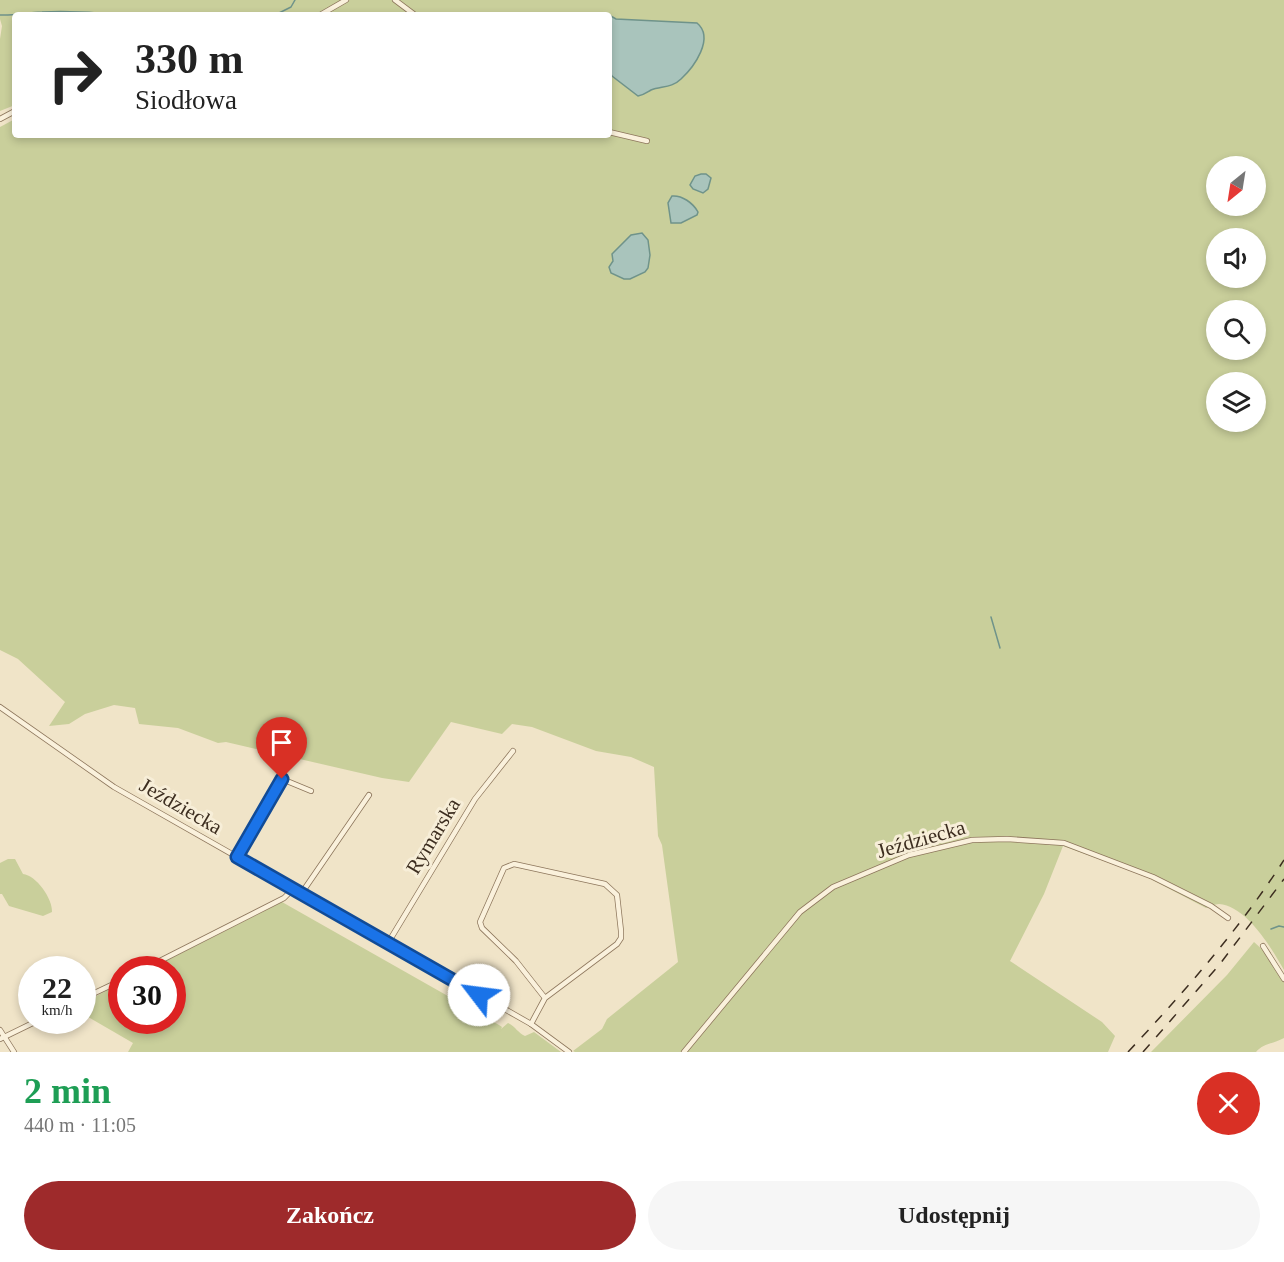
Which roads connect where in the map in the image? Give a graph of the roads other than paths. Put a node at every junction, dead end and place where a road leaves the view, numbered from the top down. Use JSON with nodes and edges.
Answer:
{"nodes":[{"id":1,"x":346,"y":0,"type":"edge"},
{"id":2,"x":394,"y":0,"type":"edge"},
{"id":3,"x":325,"y":12,"type":"edge"},
{"id":4,"x":411,"y":12,"type":"edge"},
{"id":5,"x":612,"y":133,"type":"edge"},
{"id":6,"x":647,"y":141,"type":"dead end"},
{"id":7,"x":0,"y":707,"type":"edge"},
{"id":8,"x":513,"y":751,"type":"dead end"},
{"id":9,"x":311,"y":791,"type":"dead end"},
{"id":10,"x":369,"y":795,"type":"dead end"},
{"id":11,"x":237,"y":857,"type":"junction"},
{"id":12,"x":293,"y":889,"type":"junction"},
{"id":13,"x":301,"y":894,"type":"junction"},
{"id":14,"x":1228,"y":918,"type":"dead end"},
{"id":15,"x":388,"y":943,"type":"junction"},
{"id":16,"x":1263,"y":946,"type":"dead end"},
{"id":17,"x":170,"y":956,"type":"edge"},
{"id":18,"x":1284,"y":980,"type":"edge"},
{"id":19,"x":545,"y":998,"type":"junction"},
{"id":20,"x":531,"y":1024,"type":"junction"},
{"id":21,"x":0,"y":1030,"type":"edge"},
{"id":22,"x":18,"y":1030,"type":"edge"},
{"id":23,"x":2,"y":1038,"type":"edge"},
{"id":24,"x":14,"y":1052,"type":"edge"},
{"id":25,"x":569,"y":1052,"type":"edge"},
{"id":26,"x":684,"y":1052,"type":"edge"}],
"edges":[{"from":1,"to":3,"type":"street"},
{"from":2,"to":4,"type":"street"},
{"from":5,"to":6,"type":"street"},
{"from":7,"to":11,"type":"street","name":"Jeździecka"},
{"from":8,"to":15,"type":"street","name":"Rymarska"},
{"from":9,"to":11,"type":"street"},
{"from":10,"to":13,"type":"street"},
{"from":11,"to":12,"type":"street","name":"Jeździecka"},
{"from":12,"to":13,"type":"street","name":"Jeździecka"},
{"from":12,"to":17,"type":"street"},
{"from":13,"to":15,"type":"street","name":"Jeździecka"},
{"from":14,"to":26,"type":"street","name":"Jeździecka"},
{"from":15,"to":20,"type":"street","name":"Jeździecka"},
{"from":16,"to":18,"type":"street"},
{"from":19,"to":19,"type":"street"},
{"from":19,"to":20,"type":"street"},
{"from":20,"to":25,"type":"street","name":"Jeździecka"},
{"from":21,"to":23,"type":"street"},
{"from":22,"to":23,"type":"street"},
{"from":23,"to":24,"type":"street"}]}
